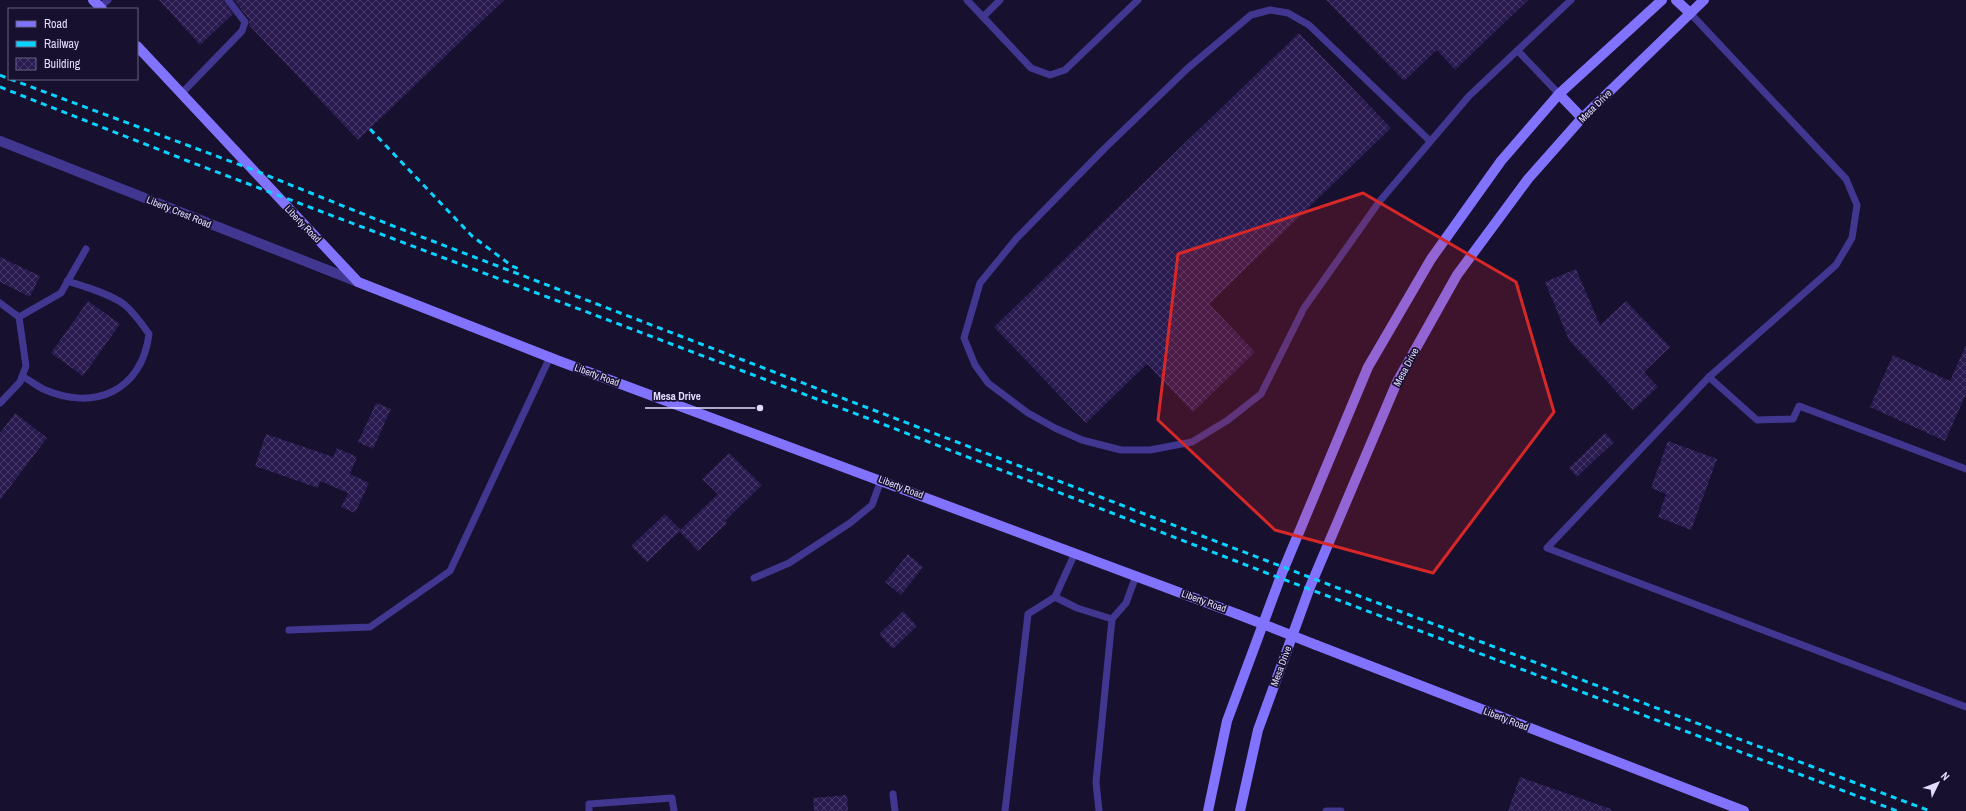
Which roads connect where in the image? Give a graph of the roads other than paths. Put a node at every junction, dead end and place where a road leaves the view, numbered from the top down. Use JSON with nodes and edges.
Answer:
{"nodes":[{"id":1,"x":108,"y":0,"type":"edge"},
{"id":2,"x":228,"y":0,"type":"edge"},
{"id":3,"x":967,"y":0,"type":"edge"},
{"id":4,"x":1000,"y":0,"type":"edge"},
{"id":5,"x":1138,"y":0,"type":"edge"},
{"id":6,"x":1571,"y":0,"type":"edge"},
{"id":7,"x":1662,"y":0,"type":"edge"},
{"id":8,"x":1676,"y":0,"type":"edge"},
{"id":9,"x":1704,"y":0,"type":"edge"},
{"id":10,"x":98,"y":5,"type":"edge"},
{"id":11,"x":1690,"y":13,"type":"junction"},
{"id":12,"x":983,"y":17,"type":"junction"},
{"id":13,"x":138,"y":47,"type":"edge"},
{"id":14,"x":1518,"y":50,"type":"junction"},
{"id":15,"x":181,"y":94,"type":"junction"},
{"id":16,"x":1559,"y":94,"type":"junction"},
{"id":17,"x":1582,"y":118,"type":"junction"},
{"id":18,"x":0,"y":141,"type":"edge"},
{"id":19,"x":1430,"y":141,"type":"junction"},
{"id":20,"x":86,"y":249,"type":"dead end"},
{"id":21,"x":67,"y":281,"type":"junction"},
{"id":22,"x":358,"y":282,"type":"junction"},
{"id":23,"x":0,"y":303,"type":"edge"},
{"id":24,"x":19,"y":317,"type":"junction"},
{"id":25,"x":550,"y":357,"type":"junction"},
{"id":26,"x":22,"y":376,"type":"junction"},
{"id":27,"x":1709,"y":377,"type":"junction"},
{"id":28,"x":0,"y":403,"type":"edge"},
{"id":29,"x":1966,"y":469,"type":"edge"},
{"id":30,"x":881,"y":480,"type":"junction"},
{"id":31,"x":1075,"y":553,"type":"junction"},
{"id":32,"x":1136,"y":576,"type":"junction"},
{"id":33,"x":754,"y":578,"type":"dead end"},
{"id":34,"x":1055,"y":597,"type":"junction"},
{"id":35,"x":1112,"y":619,"type":"junction"},
{"id":36,"x":289,"y":630,"type":"dead end"},
{"id":37,"x":1966,"y":706,"type":"edge"},
{"id":38,"x":893,"y":794,"type":"dead end"},
{"id":39,"x":589,"y":811,"type":"edge"},
{"id":40,"x":674,"y":811,"type":"edge"},
{"id":41,"x":895,"y":811,"type":"edge"},
{"id":42,"x":1005,"y":811,"type":"edge"},
{"id":43,"x":1099,"y":811,"type":"edge"},
{"id":44,"x":1208,"y":811,"type":"edge"},
{"id":45,"x":1240,"y":811,"type":"edge"},
{"id":46,"x":1326,"y":811,"type":"edge"},
{"id":47,"x":1342,"y":811,"type":"edge"},
{"id":48,"x":1744,"y":811,"type":"edge"}],
"edges":[{"from":1,"to":10,"type":"lane"},
{"from":2,"to":15,"type":"lane"},
{"from":3,"to":12,"type":"lane"},
{"from":4,"to":12,"type":"lane"},
{"from":5,"to":12,"type":"lane"},
{"from":6,"to":14,"type":"lane"},
{"from":7,"to":16,"type":"main road"},
{"from":8,"to":11,"type":"main road"},
{"from":9,"to":11,"type":"main road","name":"Mesa Drive"},
{"from":11,"to":17,"type":"main road","name":"Mesa Drive"},
{"from":11,"to":27,"type":"lane"},
{"from":13,"to":15,"type":"main road","name":"Liberty Road"},
{"from":14,"to":16,"type":"lane"},
{"from":14,"to":19,"type":"lane"},
{"from":15,"to":22,"type":"main road","name":"Liberty Road"},
{"from":16,"to":17,"type":"main road"},
{"from":16,"to":44,"type":"main road"},
{"from":17,"to":45,"type":"main road","name":"Mesa Drive"},
{"from":18,"to":22,"type":"street","name":"Liberty Crest Road"},
{"from":19,"to":19,"type":"lane"},
{"from":20,"to":21,"type":"lane"},
{"from":21,"to":24,"type":"lane"},
{"from":21,"to":26,"type":"lane"},
{"from":22,"to":25,"type":"main road","name":"Liberty Road"},
{"from":23,"to":24,"type":"lane"},
{"from":24,"to":26,"type":"lane"},
{"from":25,"to":30,"type":"main road","name":"Liberty Road"},
{"from":25,"to":36,"type":"lane"},
{"from":26,"to":28,"type":"lane"},
{"from":27,"to":29,"type":"lane"},
{"from":27,"to":37,"type":"lane"},
{"from":30,"to":31,"type":"main road","name":"Liberty Road"},
{"from":30,"to":33,"type":"lane"},
{"from":31,"to":32,"type":"main road","name":"Liberty Road"},
{"from":31,"to":34,"type":"lane"},
{"from":32,"to":35,"type":"lane"},
{"from":32,"to":48,"type":"main road","name":"Liberty Road","bridge":true},
{"from":34,"to":35,"type":"lane"},
{"from":34,"to":42,"type":"lane"},
{"from":35,"to":43,"type":"lane"},
{"from":38,"to":41,"type":"lane"},
{"from":39,"to":40,"type":"lane"},
{"from":46,"to":47,"type":"lane"}]}
